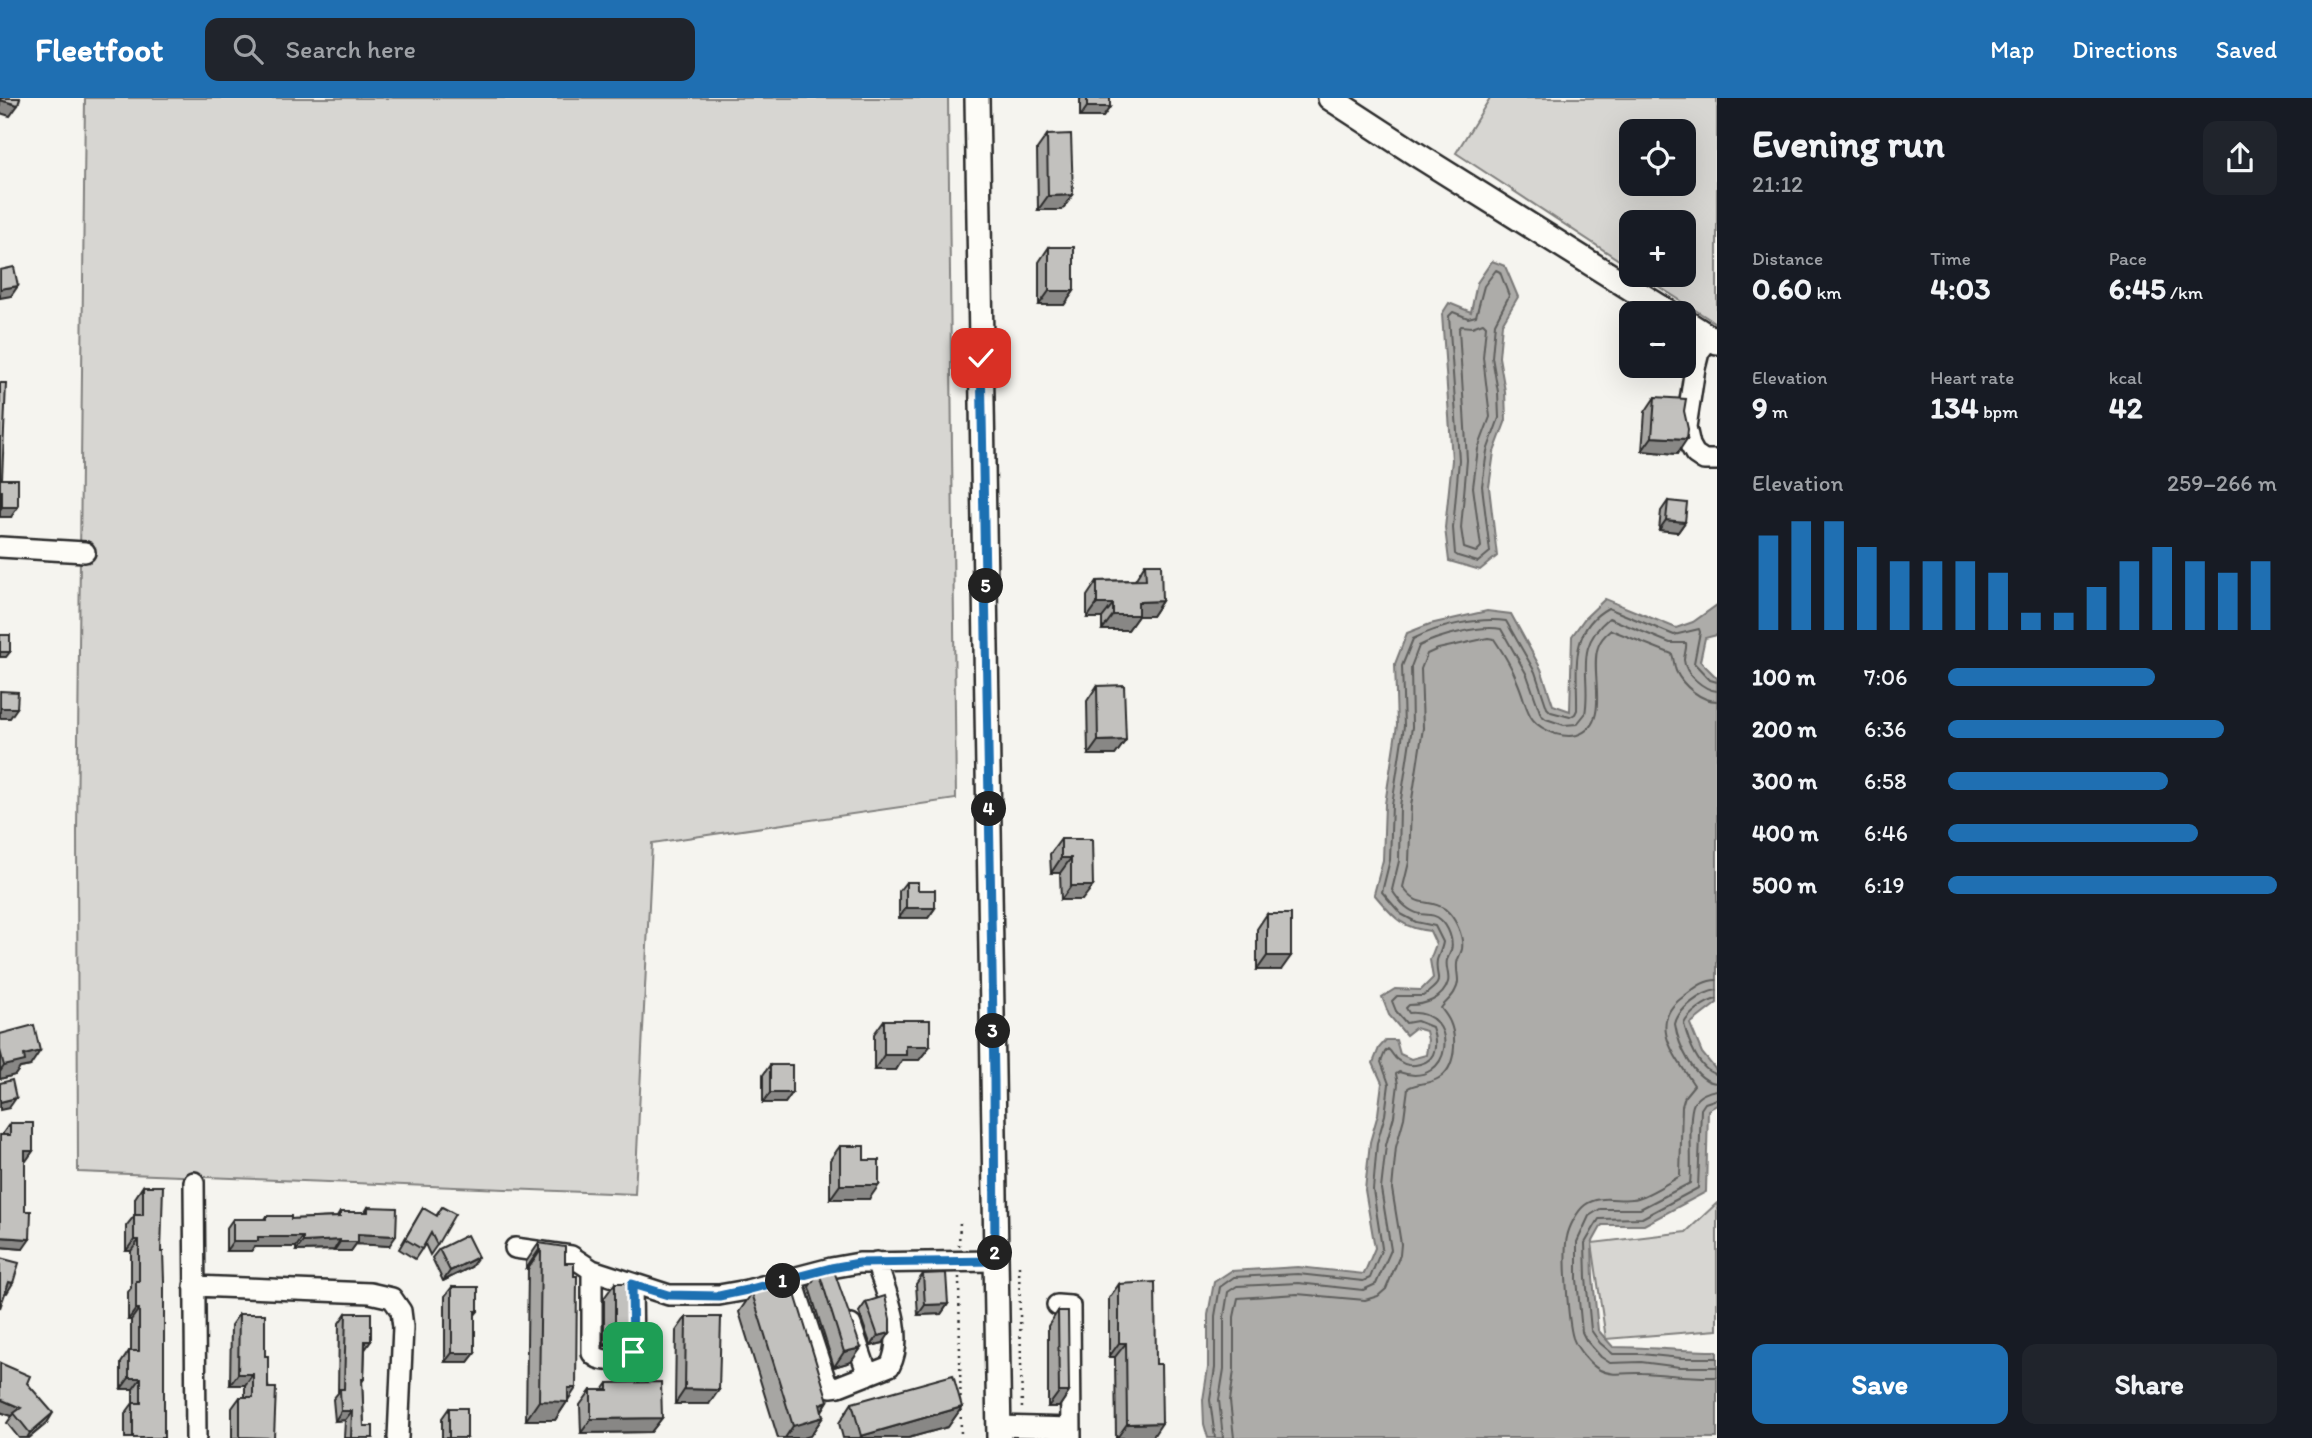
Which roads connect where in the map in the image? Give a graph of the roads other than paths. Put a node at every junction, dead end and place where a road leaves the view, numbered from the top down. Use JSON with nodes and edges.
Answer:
{"nodes":[{"id":1,"x":977,"y":98,"type":"edge"},
{"id":2,"x":1330,"y":98,"type":"edge"},
{"id":3,"x":1652,"y":301,"type":"edge"},
{"id":4,"x":1696,"y":329,"type":"edge"},
{"id":5,"x":1714,"y":340,"type":"edge"},
{"id":6,"x":1717,"y":460,"type":"edge"},
{"id":7,"x":0,"y":547,"type":"edge"},
{"id":8,"x":85,"y":552,"type":"dead end"},
{"id":9,"x":194,"y":1182,"type":"dead end"},
{"id":10,"x":515,"y":1248,"type":"dead end"},
{"id":11,"x":995,"y":1261,"type":"junction"},
{"id":12,"x":876,"y":1262,"type":"junction"},
{"id":13,"x":831,"y":1268,"type":"junction"},
{"id":14,"x":592,"y":1270,"type":"junction"},
{"id":15,"x":792,"y":1278,"type":"junction"},
{"id":16,"x":632,"y":1284,"type":"junction"},
{"id":17,"x":194,"y":1286,"type":"junction"},
{"id":18,"x":1057,"y":1305,"type":"dead end"},
{"id":19,"x":868,"y":1375,"type":"junction"},
{"id":20,"x":1007,"y":1430,"type":"edge"},
{"id":21,"x":1071,"y":1433,"type":"edge"},
{"id":22,"x":196,"y":1438,"type":"edge"},
{"id":23,"x":398,"y":1438,"type":"edge"}],
"edges":[{"from":1,"to":11,"type":"main road"},
{"from":2,"to":3,"type":"main road"},
{"from":4,"to":5,"type":"main road"},
{"from":5,"to":6,"type":"street"},
{"from":7,"to":8,"type":"street"},
{"from":9,"to":17,"type":"street"},
{"from":10,"to":14,"type":"street"},
{"from":11,"to":12,"type":"street"},
{"from":11,"to":20,"type":"main road"},
{"from":12,"to":13,"type":"street"},
{"from":12,"to":19,"type":"street"},
{"from":13,"to":15,"type":"street"},
{"from":13,"to":19,"type":"street"},
{"from":14,"to":16,"type":"street"},
{"from":14,"to":16,"type":"street"},
{"from":15,"to":16,"type":"street"},
{"from":15,"to":19,"type":"street"},
{"from":17,"to":22,"type":"street"},
{"from":17,"to":23,"type":"street"},
{"from":18,"to":21,"type":"street"},
{"from":20,"to":21,"type":"street"}]}
